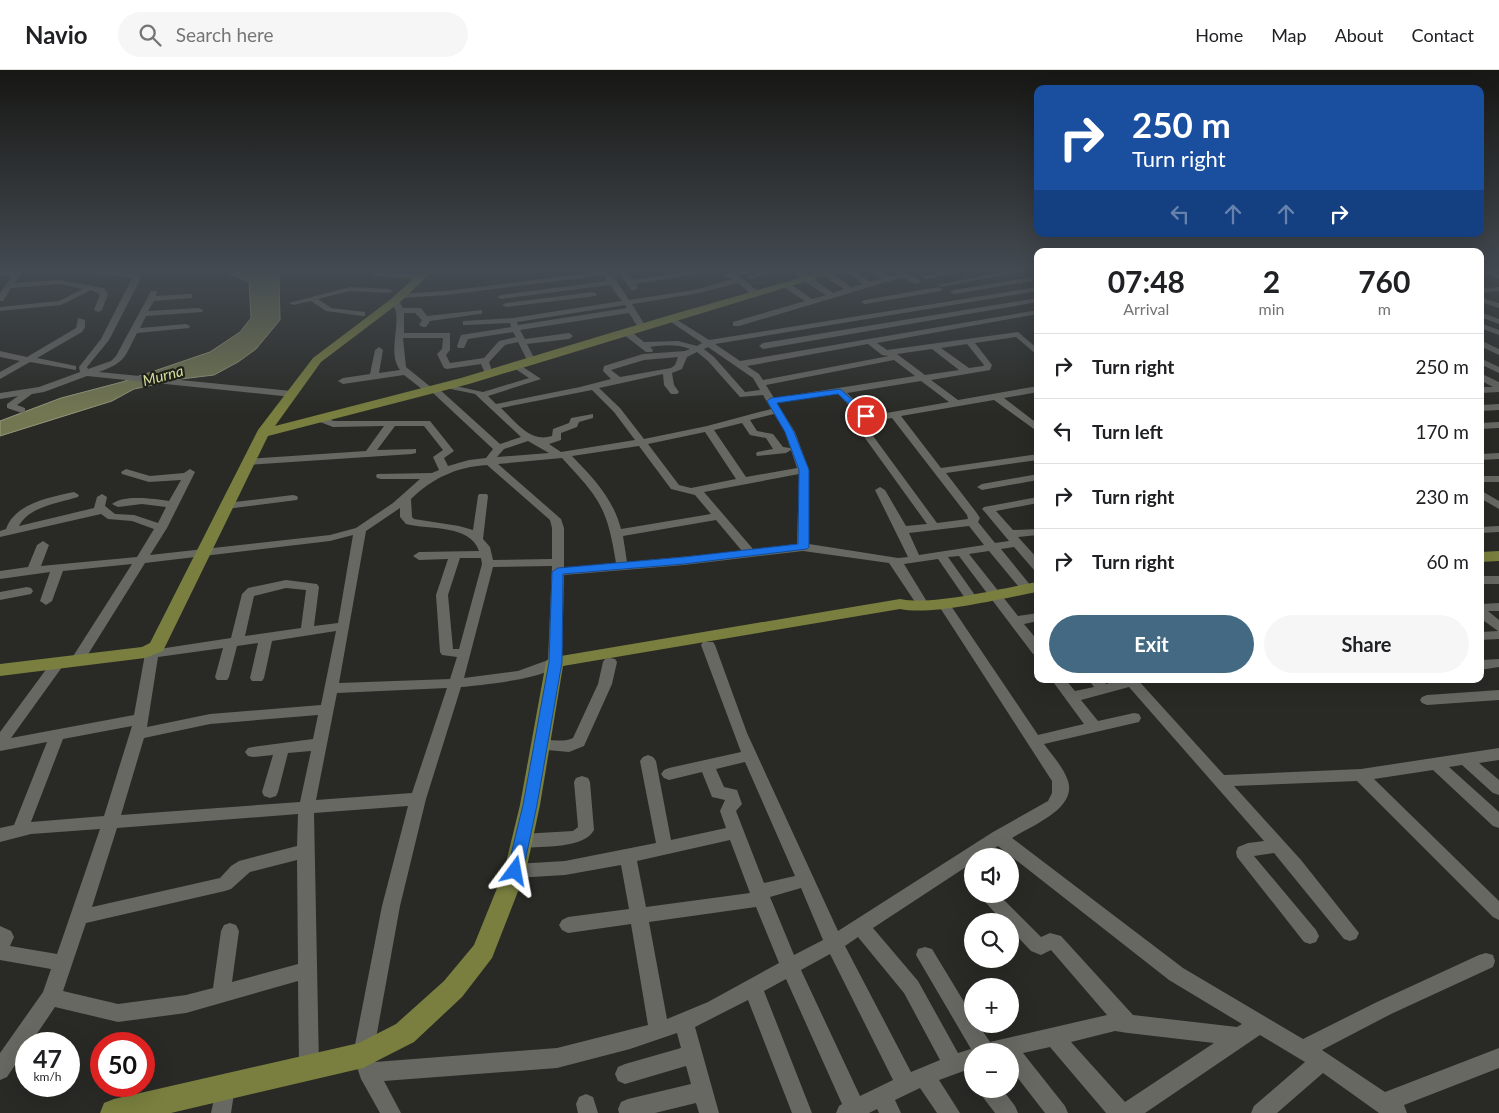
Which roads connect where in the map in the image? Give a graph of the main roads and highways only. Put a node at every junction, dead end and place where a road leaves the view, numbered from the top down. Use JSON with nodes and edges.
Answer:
{"nodes":[{"id":1,"x":372,"y":318,"type":"edge"},
{"id":2,"x":672,"y":318,"type":"edge"},
{"id":3,"x":263,"y":433,"type":"junction"},
{"id":4,"x":1484,"y":556,"type":"edge"},
{"id":5,"x":1499,"y":556,"type":"edge"},
{"id":6,"x":1032,"y":588,"type":"edge"},
{"id":7,"x":835,"y":619,"type":"junction"},
{"id":8,"x":550,"y":668,"type":"junction"},
{"id":9,"x":0,"y":670,"type":"edge"},
{"id":10,"x":114,"y":1113,"type":"edge"}],
"edges":[{"from":1,"to":3,"type":"main road"},
{"from":2,"to":3,"type":"main road"},
{"from":3,"to":9,"type":"main road"},
{"from":4,"to":5,"type":"main road"},
{"from":6,"to":7,"type":"main road"},
{"from":7,"to":8,"type":"main road"},
{"from":7,"to":8,"type":"main road"},
{"from":8,"to":10,"type":"main road"}]}
